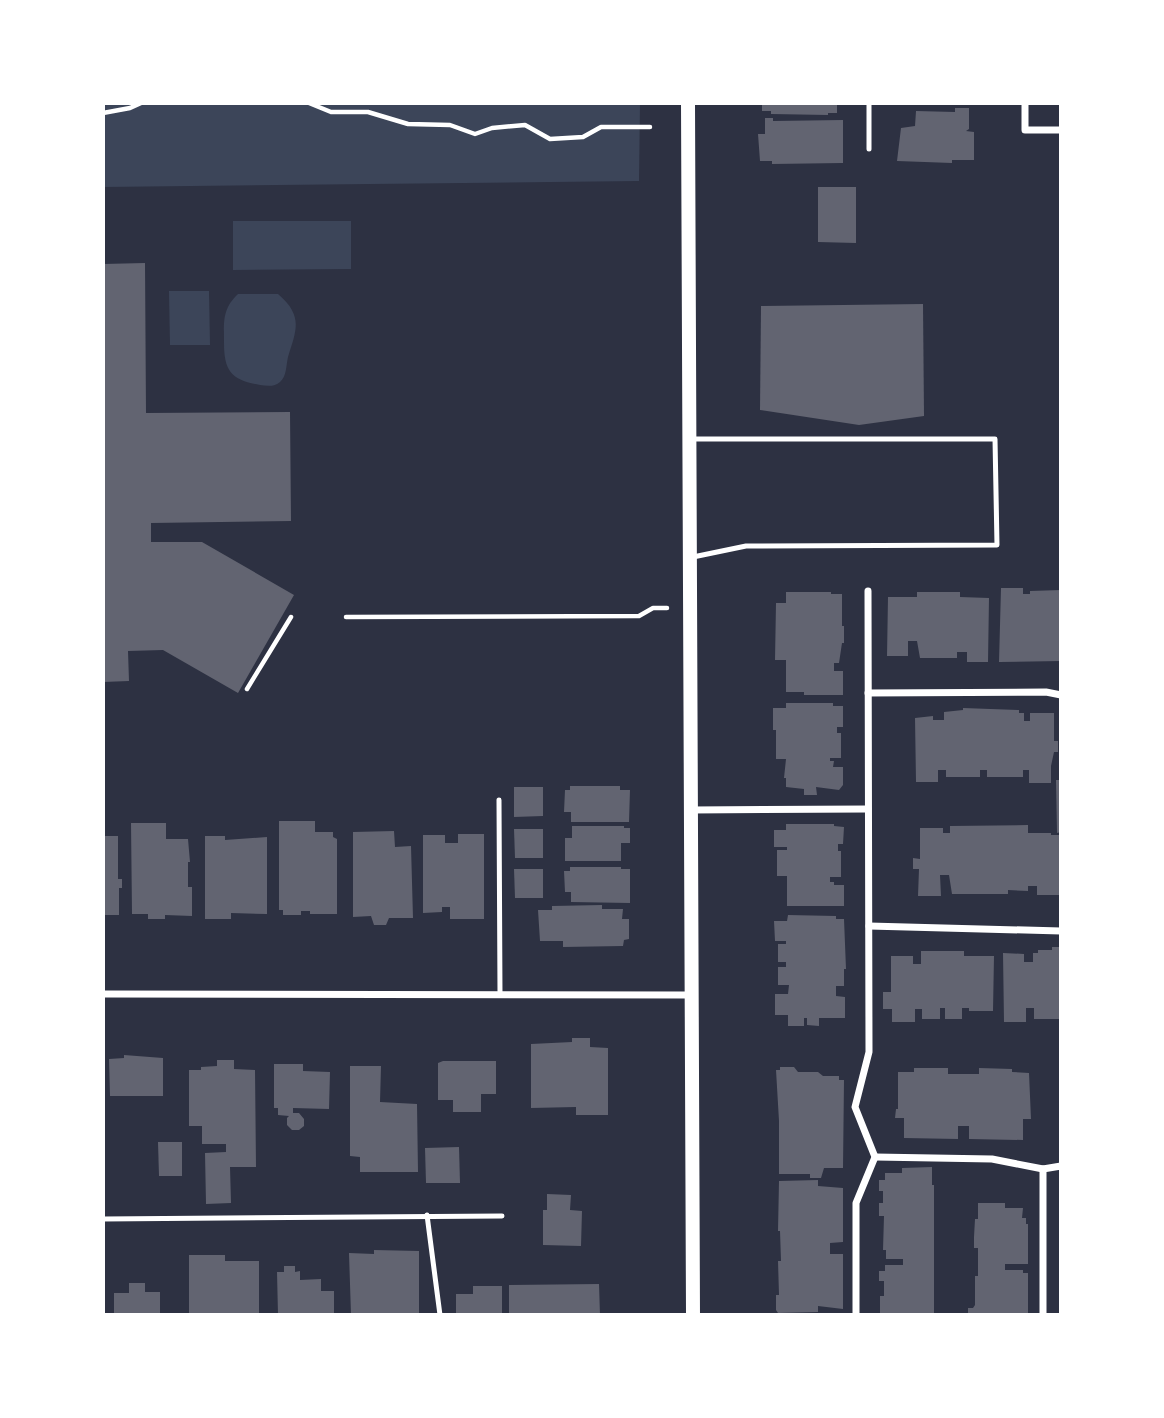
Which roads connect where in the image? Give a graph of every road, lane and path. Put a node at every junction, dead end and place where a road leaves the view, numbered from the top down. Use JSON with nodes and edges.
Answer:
{"nodes":[{"id":1,"x":141,"y":103,"type":"edge"},
{"id":2,"x":309,"y":103,"type":"edge"},
{"id":3,"x":688,"y":103,"type":"edge"},
{"id":4,"x":869,"y":103,"type":"edge"},
{"id":5,"x":1026,"y":103,"type":"edge"},
{"id":6,"x":103,"y":113,"type":"edge"},
{"id":7,"x":650,"y":127,"type":"dead end"},
{"id":8,"x":1061,"y":130,"type":"edge"},
{"id":9,"x":869,"y":149,"type":"dead end"},
{"id":10,"x":689,"y":439,"type":"junction"},
{"id":11,"x":690,"y":558,"type":"junction"},
{"id":12,"x":867,"y":591,"type":"dead end"},
{"id":13,"x":667,"y":608,"type":"dead end"},
{"id":14,"x":291,"y":617,"type":"dead end"},
{"id":15,"x":346,"y":617,"type":"dead end"},
{"id":16,"x":247,"y":689,"type":"dead end"},
{"id":17,"x":868,"y":693,"type":"junction"},
{"id":18,"x":1061,"y":695,"type":"edge"},
{"id":19,"x":499,"y":800,"type":"dead end"},
{"id":20,"x":868,"y":809,"type":"junction"},
{"id":21,"x":691,"y":810,"type":"junction"},
{"id":22,"x":869,"y":926,"type":"junction"},
{"id":23,"x":1061,"y":931,"type":"edge"},
{"id":24,"x":103,"y":994,"type":"edge"},
{"id":25,"x":500,"y":995,"type":"junction"},
{"id":26,"x":691,"y":995,"type":"junction"},
{"id":27,"x":875,"y":1157,"type":"junction"},
{"id":28,"x":1061,"y":1166,"type":"edge"},
{"id":29,"x":1043,"y":1169,"type":"junction"},
{"id":30,"x":427,"y":1215,"type":"junction"},
{"id":31,"x":502,"y":1216,"type":"dead end"},
{"id":32,"x":103,"y":1219,"type":"edge"},
{"id":33,"x":440,"y":1315,"type":"edge"},
{"id":34,"x":693,"y":1315,"type":"edge"},
{"id":35,"x":856,"y":1315,"type":"edge"},
{"id":36,"x":1043,"y":1315,"type":"edge"}],
"edges":[{"from":1,"to":6,"type":"path"},
{"from":2,"to":7,"type":"path"},
{"from":3,"to":10,"type":"main road"},
{"from":4,"to":9,"type":"lane"},
{"from":5,"to":8,"type":"street"},
{"from":10,"to":11,"type":"main road"},
{"from":10,"to":11,"type":"lane"},
{"from":11,"to":21,"type":"main road"},
{"from":12,"to":17,"type":"street"},
{"from":13,"to":15,"type":"path"},
{"from":14,"to":16,"type":"path"},
{"from":17,"to":18,"type":"street"},
{"from":17,"to":20,"type":"street"},
{"from":19,"to":25,"type":"lane"},
{"from":20,"to":21,"type":"street"},
{"from":20,"to":22,"type":"street"},
{"from":21,"to":26,"type":"main road"},
{"from":22,"to":23,"type":"street"},
{"from":22,"to":27,"type":"street"},
{"from":24,"to":25,"type":"street"},
{"from":25,"to":26,"type":"street"},
{"from":26,"to":34,"type":"main road"},
{"from":27,"to":29,"type":"street"},
{"from":27,"to":35,"type":"street"},
{"from":28,"to":29,"type":"street"},
{"from":29,"to":36,"type":"street"},
{"from":30,"to":31,"type":"lane"},
{"from":30,"to":32,"type":"lane"},
{"from":30,"to":33,"type":"lane"}]}
